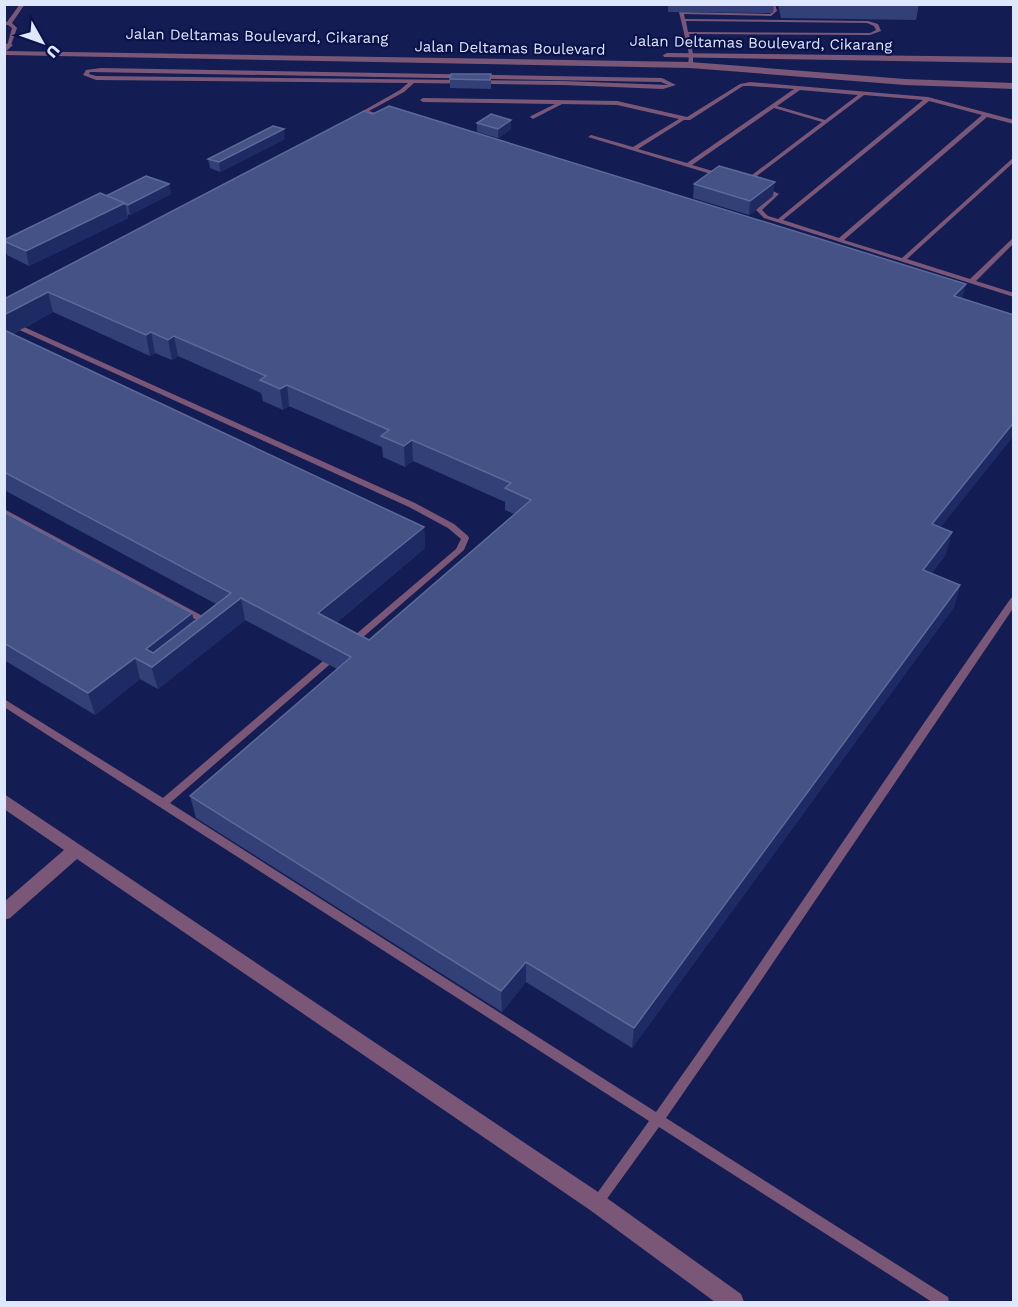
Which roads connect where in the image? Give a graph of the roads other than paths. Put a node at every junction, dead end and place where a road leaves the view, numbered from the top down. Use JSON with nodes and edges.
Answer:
{"nodes":[{"id":1,"x":23,"y":4,"type":"edge"},
{"id":2,"x":773,"y":4,"type":"edge"},
{"id":3,"x":683,"y":20,"type":"junction"},
{"id":4,"x":7,"y":24,"type":"edge"},
{"id":5,"x":686,"y":33,"type":"junction"},
{"id":6,"x":6,"y":49,"type":"edge"},
{"id":7,"x":691,"y":54,"type":"junction"},
{"id":8,"x":1014,"y":60,"type":"edge"},
{"id":9,"x":690,"y":65,"type":"junction"},
{"id":10,"x":412,"y":82,"type":"junction"},
{"id":11,"x":1014,"y":86,"type":"edge"},
{"id":12,"x":799,"y":88,"type":"junction"},
{"id":13,"x":864,"y":93,"type":"junction"},
{"id":14,"x":928,"y":99,"type":"junction"},
{"id":15,"x":423,"y":100,"type":"dead end"},
{"id":16,"x":562,"y":102,"type":"junction"},
{"id":17,"x":772,"y":106,"type":"junction"},
{"id":18,"x":365,"y":112,"type":"junction"},
{"id":19,"x":987,"y":114,"type":"junction"},
{"id":20,"x":354,"y":117,"type":"edge"},
{"id":21,"x":533,"y":117,"type":"dead end"},
{"id":22,"x":388,"y":119,"type":"edge"},
{"id":23,"x":682,"y":119,"type":"junction"},
{"id":24,"x":826,"y":122,"type":"junction"},
{"id":25,"x":1014,"y":122,"type":"edge"},
{"id":26,"x":591,"y":137,"type":"dead end"},
{"id":27,"x":634,"y":149,"type":"junction"},
{"id":28,"x":1014,"y":159,"type":"edge"},
{"id":29,"x":688,"y":165,"type":"junction"},
{"id":30,"x":745,"y":182,"type":"junction"},
{"id":31,"x":779,"y":221,"type":"junction"},
{"id":32,"x":1014,"y":238,"type":"edge"},
{"id":33,"x":840,"y":240,"type":"junction"},
{"id":34,"x":903,"y":260,"type":"junction"},
{"id":35,"x":971,"y":282,"type":"junction"},
{"id":36,"x":1014,"y":295,"type":"edge"},
{"id":37,"x":4,"y":320,"type":"edge"},
{"id":38,"x":4,"y":511,"type":"edge"},
{"id":39,"x":1014,"y":600,"type":"edge"},
{"id":40,"x":207,"y":622,"type":"edge"},
{"id":41,"x":4,"y":702,"type":"edge"},
{"id":42,"x":5,"y":801,"type":"edge"},
{"id":43,"x":163,"y":804,"type":"junction"},
{"id":44,"x":76,"y":849,"type":"junction"},
{"id":45,"x":4,"y":913,"type":"edge"},
{"id":46,"x":658,"y":1121,"type":"junction"},
{"id":47,"x":597,"y":1203,"type":"junction"},
{"id":48,"x":733,"y":1302,"type":"edge"},
{"id":49,"x":943,"y":1302,"type":"edge"}],
"edges":[{"from":1,"to":4,"type":"lane"},
{"from":2,"to":3,"type":"lane"},
{"from":3,"to":5,"type":"lane"},
{"from":3,"to":5,"type":"lane"},
{"from":4,"to":6,"type":"lane"},
{"from":5,"to":7,"type":"lane"},
{"from":6,"to":7,"type":"street","name":"Jalan Deltamas Boulevard, Cikarang"},
{"from":6,"to":9,"type":"street","name":"Jalan Deltamas Boulevard"},
{"from":7,"to":8,"type":"street","name":"Jalan Deltamas Boulevard, Cikarang"},
{"from":7,"to":9,"type":"lane"},
{"from":9,"to":11,"type":"street","name":"Jalan Deltamas Boulevard"},
{"from":10,"to":10,"type":"lane"},
{"from":10,"to":18,"type":"lane"},
{"from":12,"to":13,"type":"lane"},
{"from":12,"to":17,"type":"lane"},
{"from":12,"to":23,"type":"lane"},
{"from":13,"to":14,"type":"lane"},
{"from":13,"to":24,"type":"lane"},
{"from":14,"to":19,"type":"lane"},
{"from":14,"to":31,"type":"lane"},
{"from":15,"to":16,"type":"lane"},
{"from":16,"to":21,"type":"lane"},
{"from":16,"to":23,"type":"lane"},
{"from":17,"to":24,"type":"lane"},
{"from":17,"to":29,"type":"lane"},
{"from":18,"to":20,"type":"lane"},
{"from":18,"to":22,"type":"lane"},
{"from":19,"to":25,"type":"lane"},
{"from":19,"to":33,"type":"lane"},
{"from":23,"to":27,"type":"lane"},
{"from":24,"to":30,"type":"lane"},
{"from":26,"to":27,"type":"lane"},
{"from":27,"to":29,"type":"lane"},
{"from":28,"to":34,"type":"lane"},
{"from":29,"to":30,"type":"lane"},
{"from":30,"to":31,"type":"lane"},
{"from":31,"to":33,"type":"lane"},
{"from":32,"to":35,"type":"lane"},
{"from":33,"to":34,"type":"lane"},
{"from":34,"to":35,"type":"lane"},
{"from":35,"to":36,"type":"lane"},
{"from":37,"to":43,"type":"lane"},
{"from":38,"to":40,"type":"lane"},
{"from":39,"to":46,"type":"lane"},
{"from":41,"to":43,"type":"lane"},
{"from":42,"to":44,"type":"street"},
{"from":43,"to":46,"type":"lane"},
{"from":44,"to":45,"type":"street"},
{"from":44,"to":47,"type":"street"},
{"from":46,"to":47,"type":"lane"},
{"from":46,"to":49,"type":"lane"},
{"from":47,"to":48,"type":"street"}]}
